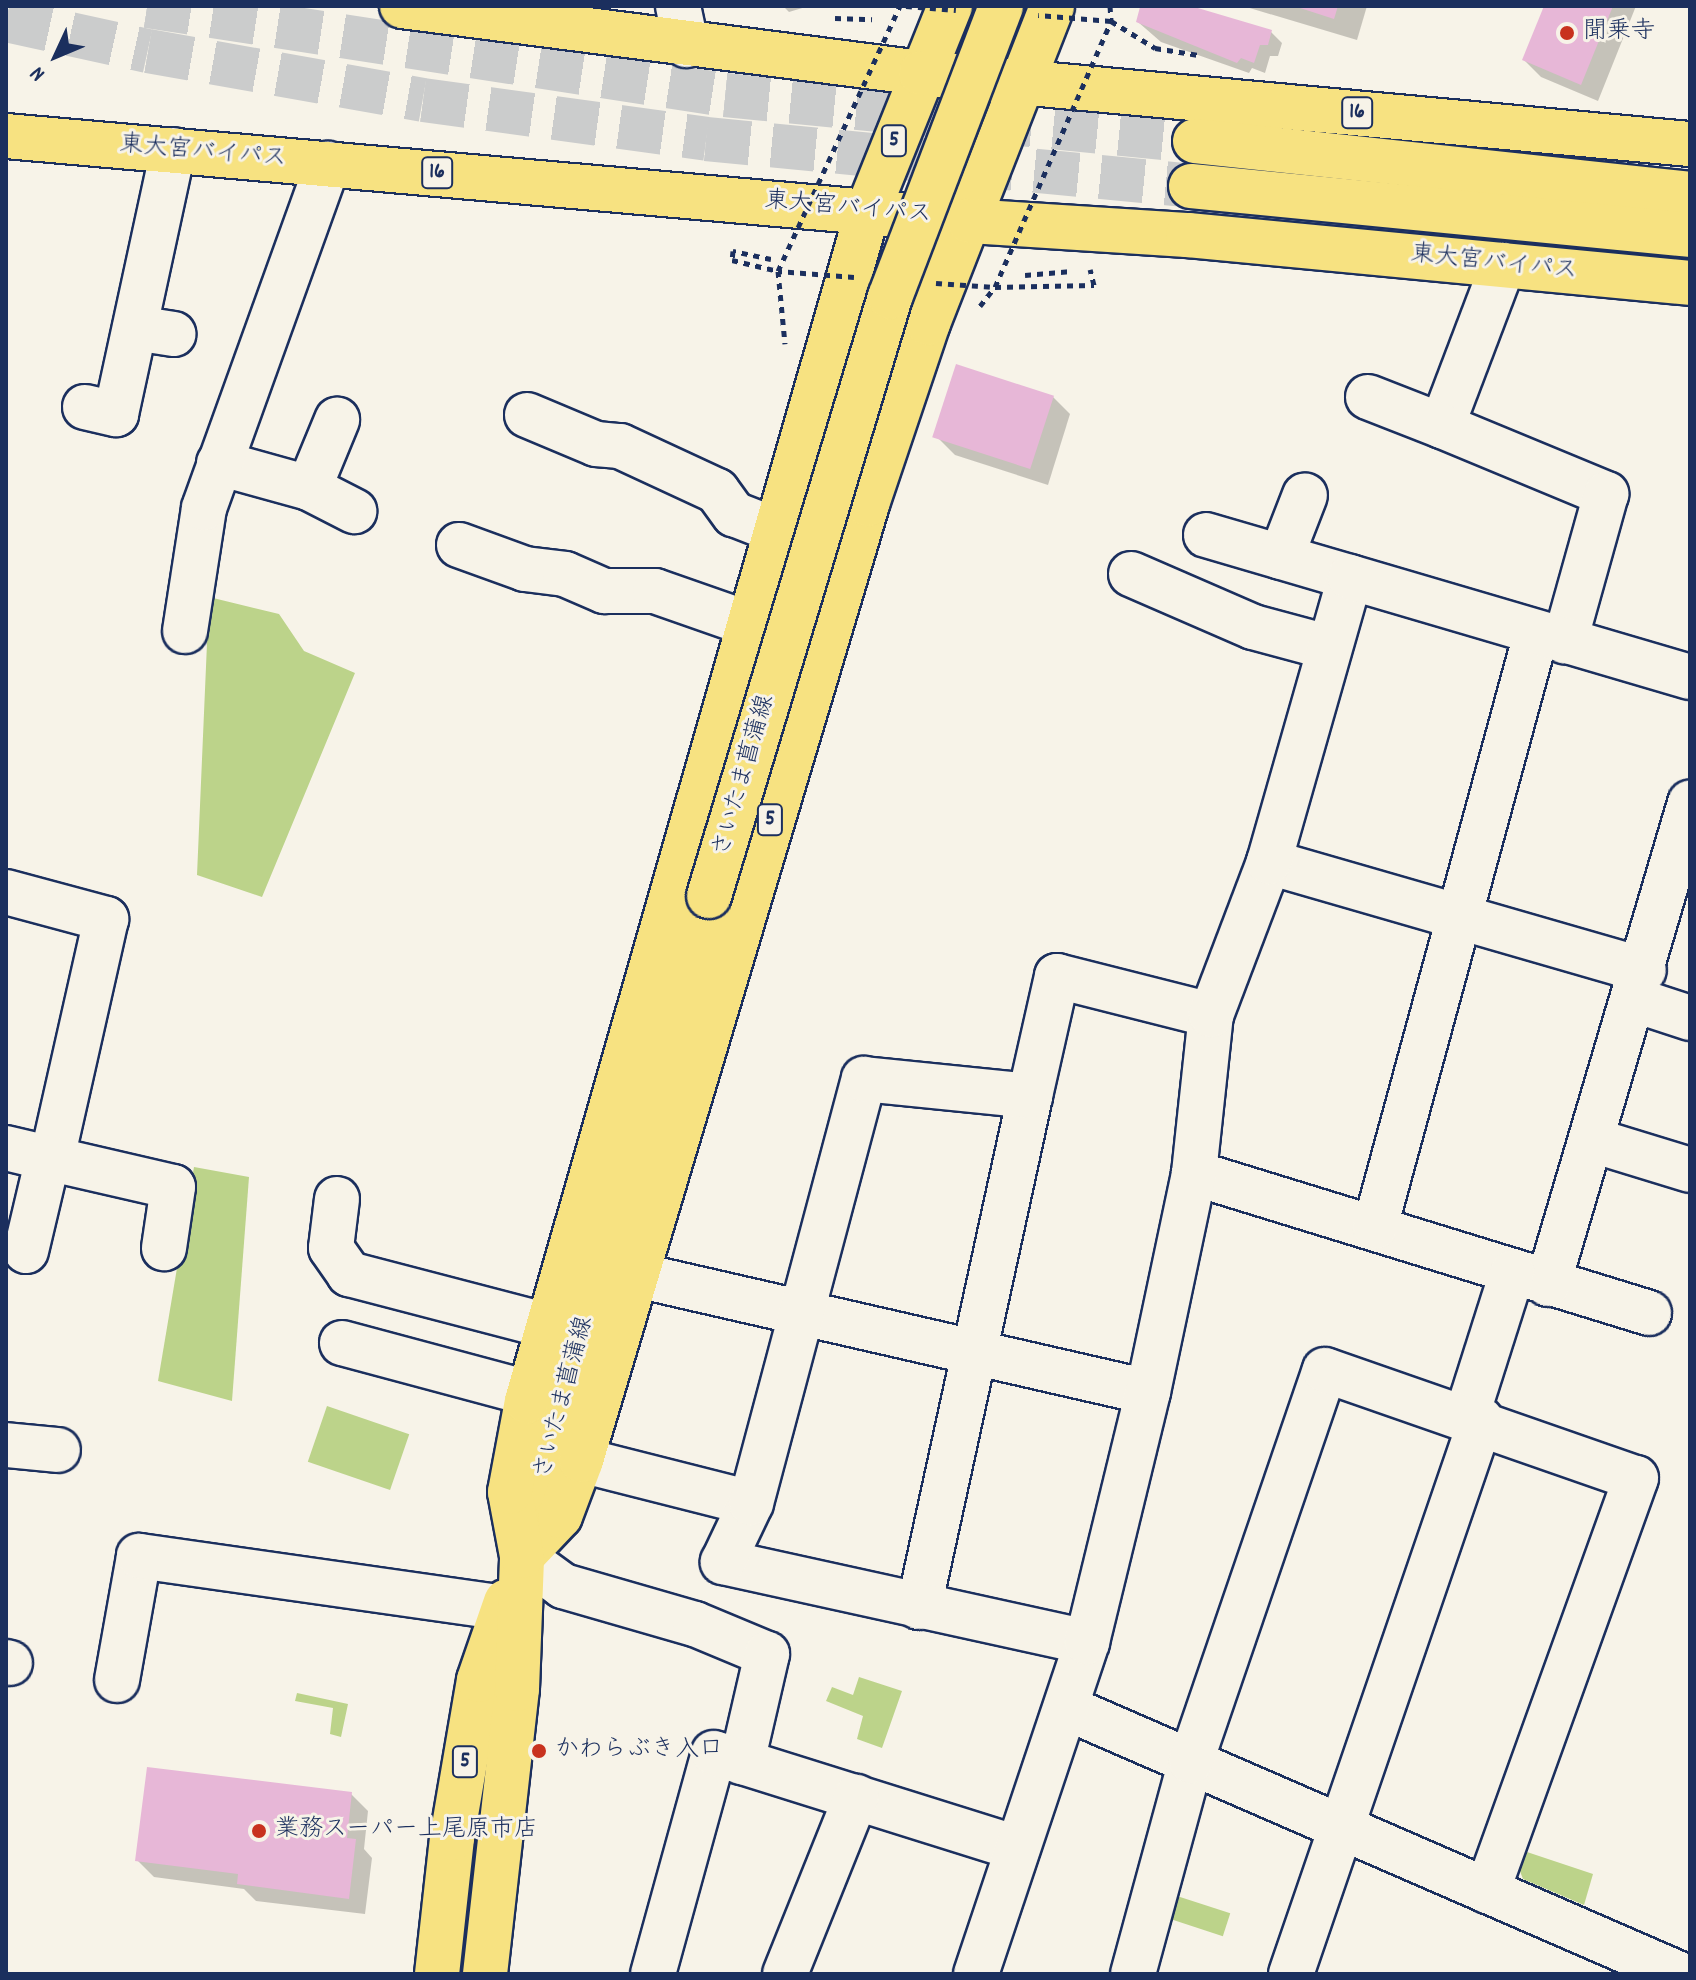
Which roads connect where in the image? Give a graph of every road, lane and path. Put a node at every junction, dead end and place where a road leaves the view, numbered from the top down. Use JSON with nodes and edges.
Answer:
{"nodes":[{"id":1,"x":402,"y":6,"type":"edge"},
{"id":2,"x":900,"y":6,"type":"edge"},
{"id":3,"x":950,"y":6,"type":"edge"},
{"id":4,"x":1001,"y":6,"type":"edge"},
{"id":5,"x":1052,"y":6,"type":"edge"},
{"id":6,"x":1110,"y":6,"type":"edge"},
{"id":7,"x":820,"y":18,"type":"dead end"},
{"id":8,"x":872,"y":19,"type":"dead end"},
{"id":9,"x":682,"y":26,"type":"edge"},
{"id":10,"x":1199,"y":55,"type":"dead end"},
{"id":11,"x":921,"y":73,"type":"junction"},
{"id":12,"x":1024,"y":80,"type":"junction"},
{"id":13,"x":6,"y":136,"type":"edge"},
{"id":14,"x":1195,"y":141,"type":"tunnel mouth"},
{"id":15,"x":1690,"y":144,"type":"edge"},
{"id":16,"x":173,"y":150,"type":"junction"},
{"id":17,"x":328,"y":164,"type":"junction"},
{"id":18,"x":1191,"y":186,"type":"tunnel mouth"},
{"id":19,"x":1690,"y":194,"type":"edge"},
{"id":20,"x":868,"y":210,"type":"junction"},
{"id":21,"x":969,"y":221,"type":"junction"},
{"id":22,"x":1690,"y":235,"type":"edge"},
{"id":23,"x":771,"y":259,"type":"dead end"},
{"id":24,"x":1503,"y":265,"type":"junction"},
{"id":25,"x":778,"y":271,"type":"junction"},
{"id":26,"x":1025,"y":275,"type":"dead end"},
{"id":27,"x":1690,"y":283,"type":"edge"},
{"id":28,"x":995,"y":287,"type":"dead end"},
{"id":29,"x":786,"y":355,"type":"dead end"},
{"id":30,"x":1368,"y":397,"type":"dead end"},
{"id":31,"x":85,"y":407,"type":"dead end"},
{"id":32,"x":527,"y":415,"type":"dead end"},
{"id":33,"x":337,"y":420,"type":"dead end"},
{"id":34,"x":1442,"y":426,"type":"junction"},
{"id":35,"x":219,"y":463,"type":"junction"},
{"id":36,"x":309,"y":488,"type":"junction"},
{"id":37,"x":1305,"y":495,"type":"dead end"},
{"id":38,"x":354,"y":511,"type":"dead end"},
{"id":39,"x":775,"y":530,"type":"junction"},
{"id":40,"x":1206,"y":535,"type":"dead end"},
{"id":41,"x":459,"y":545,"type":"dead end"},
{"id":42,"x":1281,"y":557,"type":"junction"},
{"id":43,"x":1131,"y":574,"type":"dead end"},
{"id":44,"x":1350,"y":577,"type":"junction"},
{"id":45,"x":749,"y":624,"type":"junction"},
{"id":46,"x":185,"y":631,"type":"dead end"},
{"id":47,"x":1551,"y":638,"type":"junction"},
{"id":48,"x":1327,"y":647,"type":"junction"},
{"id":49,"x":1690,"y":677,"type":"edge"},
{"id":50,"x":1690,"y":803,"type":"edge"},
{"id":51,"x":1269,"y":862,"type":"junction"},
{"id":52,"x":6,"y":892,"type":"edge"},
{"id":53,"x":1459,"y":917,"type":"junction"},
{"id":54,"x":1640,"y":985,"type":"junction"},
{"id":55,"x":1211,"y":1015,"type":"junction"},
{"id":56,"x":1690,"y":1018,"type":"edge"},
{"id":57,"x":1030,"y":1096,"type":"junction"},
{"id":58,"x":1592,"y":1140,"type":"junction"},
{"id":59,"x":6,"y":1148,"type":"edge"},
{"id":60,"x":50,"y":1158,"type":"junction"},
{"id":61,"x":1690,"y":1170,"type":"edge"},
{"id":62,"x":1194,"y":1173,"type":"junction"},
{"id":63,"x":337,"y":1199,"type":"dead end"},
{"id":64,"x":1375,"y":1227,"type":"junction"},
{"id":65,"x":164,"y":1248,"type":"dead end"},
{"id":66,"x":26,"y":1251,"type":"dead end"},
{"id":67,"x":637,"y":1275,"type":"junction"},
{"id":68,"x":1530,"y":1279,"type":"junction"},
{"id":69,"x":803,"y":1313,"type":"junction"},
{"id":70,"x":1649,"y":1313,"type":"dead end"},
{"id":71,"x":548,"y":1326,"type":"junction"},
{"id":72,"x":342,"y":1343,"type":"dead end"},
{"id":73,"x":977,"y":1353,"type":"junction"},
{"id":74,"x":1148,"y":1392,"type":"junction"},
{"id":75,"x":529,"y":1393,"type":"junction"},
{"id":76,"x":1474,"y":1418,"type":"junction"},
{"id":77,"x":6,"y":1445,"type":"edge"},
{"id":78,"x":58,"y":1450,"type":"dead end"},
{"id":79,"x":581,"y":1460,"type":"junction"},
{"id":80,"x":751,"y":1503,"type":"junction"},
{"id":81,"x":522,"y":1556,"type":"junction"},
{"id":82,"x":919,"y":1607,"type":"junction"},
{"id":83,"x":504,"y":1608,"type":"junction"},
{"id":84,"x":1087,"y":1642,"type":"junction"},
{"id":85,"x":117,"y":1680,"type":"dead end"},
{"id":86,"x":1067,"y":1708,"type":"junction"},
{"id":87,"x":1191,"y":1761,"type":"junction"},
{"id":88,"x":742,"y":1762,"type":"junction"},
{"id":89,"x":856,"y":1797,"type":"junction"},
{"id":90,"x":1339,"y":1827,"type":"junction"},
{"id":91,"x":1018,"y":1848,"type":"junction"},
{"id":92,"x":1487,"y":1891,"type":"junction"},
{"id":93,"x":437,"y":1974,"type":"edge"},
{"id":94,"x":485,"y":1974,"type":"edge"},
{"id":95,"x":653,"y":1974,"type":"edge"},
{"id":96,"x":785,"y":1974,"type":"edge"},
{"id":97,"x":976,"y":1974,"type":"edge"},
{"id":98,"x":1133,"y":1974,"type":"edge"},
{"id":99,"x":1291,"y":1974,"type":"edge"},
{"id":100,"x":1679,"y":1974,"type":"edge"}],
"edges":[{"from":1,"to":9,"type":"main road","number":"16"},
{"from":2,"to":25,"type":"path","bridge":true},
{"from":3,"to":11,"type":"main road","number":"5"},
{"from":4,"to":81,"type":"main road","name":"さいたま菖蒲線","number":"5","bridge":true},
{"from":5,"to":12,"type":"main road","number":"5"},
{"from":6,"to":10,"type":"path"},
{"from":7,"to":8,"type":"path"},
{"from":9,"to":11,"type":"main road","number":"16"},
{"from":11,"to":12,"type":"main road","number":"16"},
{"from":11,"to":20,"type":"main road","number":"5"},
{"from":12,"to":15,"type":"main road","number":"16"},
{"from":12,"to":21,"type":"main road","number":"5"},
{"from":13,"to":16,"type":"main road","name":"東大宮バイパス","number":"16"},
{"from":14,"to":19,"type":"main road","number":"16"},
{"from":16,"to":17,"type":"main road","name":"東大宮バイパス","number":"16"},
{"from":16,"to":31,"type":"street"},
{"from":17,"to":20,"type":"main road","name":"東大宮バイパス","number":"16"},
{"from":17,"to":35,"type":"street"},
{"from":18,"to":22,"type":"main road","name":"東大宮バイパス"},
{"from":20,"to":21,"type":"main road","name":"東大宮バイパス","number":"16"},
{"from":20,"to":39,"type":"main road","number":"5"},
{"from":21,"to":24,"type":"main road","name":"東大宮バイパス","number":"16"},
{"from":21,"to":67,"type":"main road","number":"5"},
{"from":23,"to":25,"type":"path"},
{"from":24,"to":27,"type":"main road","name":"東大宮バイパス","number":"16"},
{"from":24,"to":34,"type":"street"},
{"from":25,"to":29,"type":"path"},
{"from":26,"to":28,"type":"path"},
{"from":30,"to":34,"type":"street"},
{"from":32,"to":39,"type":"street"},
{"from":33,"to":36,"type":"street"},
{"from":34,"to":47,"type":"street"},
{"from":35,"to":36,"type":"street"},
{"from":35,"to":46,"type":"street"},
{"from":36,"to":38,"type":"street"},
{"from":37,"to":42,"type":"street"},
{"from":39,"to":45,"type":"main road","number":"5"},
{"from":40,"to":42,"type":"street"},
{"from":41,"to":45,"type":"street"},
{"from":42,"to":44,"type":"street"},
{"from":43,"to":48,"type":"street"},
{"from":44,"to":47,"type":"street"},
{"from":44,"to":48,"type":"street"},
{"from":45,"to":71,"type":"main road","number":"5"},
{"from":47,"to":49,"type":"street"},
{"from":47,"to":53,"type":"street"},
{"from":48,"to":51,"type":"street"},
{"from":50,"to":54,"type":"street"},
{"from":51,"to":53,"type":"street"},
{"from":51,"to":55,"type":"street"},
{"from":52,"to":60,"type":"street"},
{"from":53,"to":54,"type":"street"},
{"from":53,"to":64,"type":"street"},
{"from":54,"to":56,"type":"street"},
{"from":54,"to":58,"type":"street"},
{"from":55,"to":57,"type":"street"},
{"from":55,"to":62,"type":"street"},
{"from":57,"to":69,"type":"street"},
{"from":57,"to":73,"type":"street"},
{"from":58,"to":61,"type":"street"},
{"from":58,"to":68,"type":"street"},
{"from":59,"to":60,"type":"street"},
{"from":60,"to":65,"type":"street"},
{"from":60,"to":66,"type":"street"},
{"from":62,"to":64,"type":"street"},
{"from":62,"to":74,"type":"street"},
{"from":63,"to":71,"type":"street"},
{"from":64,"to":68,"type":"street"},
{"from":67,"to":69,"type":"street"},
{"from":67,"to":79,"type":"main road","number":"5"},
{"from":68,"to":70,"type":"street"},
{"from":68,"to":76,"type":"street"},
{"from":69,"to":73,"type":"street"},
{"from":69,"to":80,"type":"street"},
{"from":71,"to":75,"type":"main road","number":"5"},
{"from":72,"to":75,"type":"street"},
{"from":73,"to":74,"type":"street"},
{"from":73,"to":82,"type":"street"},
{"from":74,"to":84,"type":"street"},
{"from":75,"to":81,"type":"main road","number":"5"},
{"from":76,"to":87,"type":"street"},
{"from":76,"to":90,"type":"street"},
{"from":76,"to":92,"type":"street"},
{"from":77,"to":78,"type":"street"},
{"from":79,"to":80,"type":"street"},
{"from":79,"to":81,"type":"main road","number":"5"},
{"from":80,"to":82,"type":"street"},
{"from":81,"to":83,"type":"main road","name":"さいたま菖蒲線","number":"5"},
{"from":81,"to":88,"type":"street"},
{"from":81,"to":94,"type":"main road","name":"さいたま菖蒲線","number":"5"},
{"from":82,"to":84,"type":"street"},
{"from":83,"to":85,"type":"street"},
{"from":83,"to":93,"type":"main road","name":"さいたま菖蒲線","number":"5"},
{"from":84,"to":86,"type":"street"},
{"from":86,"to":87,"type":"street"},
{"from":86,"to":91,"type":"street"},
{"from":87,"to":90,"type":"street"},
{"from":87,"to":98,"type":"street"},
{"from":88,"to":89,"type":"street"},
{"from":88,"to":95,"type":"street"},
{"from":89,"to":91,"type":"street"},
{"from":89,"to":96,"type":"street"},
{"from":90,"to":92,"type":"street"},
{"from":90,"to":99,"type":"street"},
{"from":91,"to":97,"type":"street"},
{"from":92,"to":100,"type":"street"}]}
